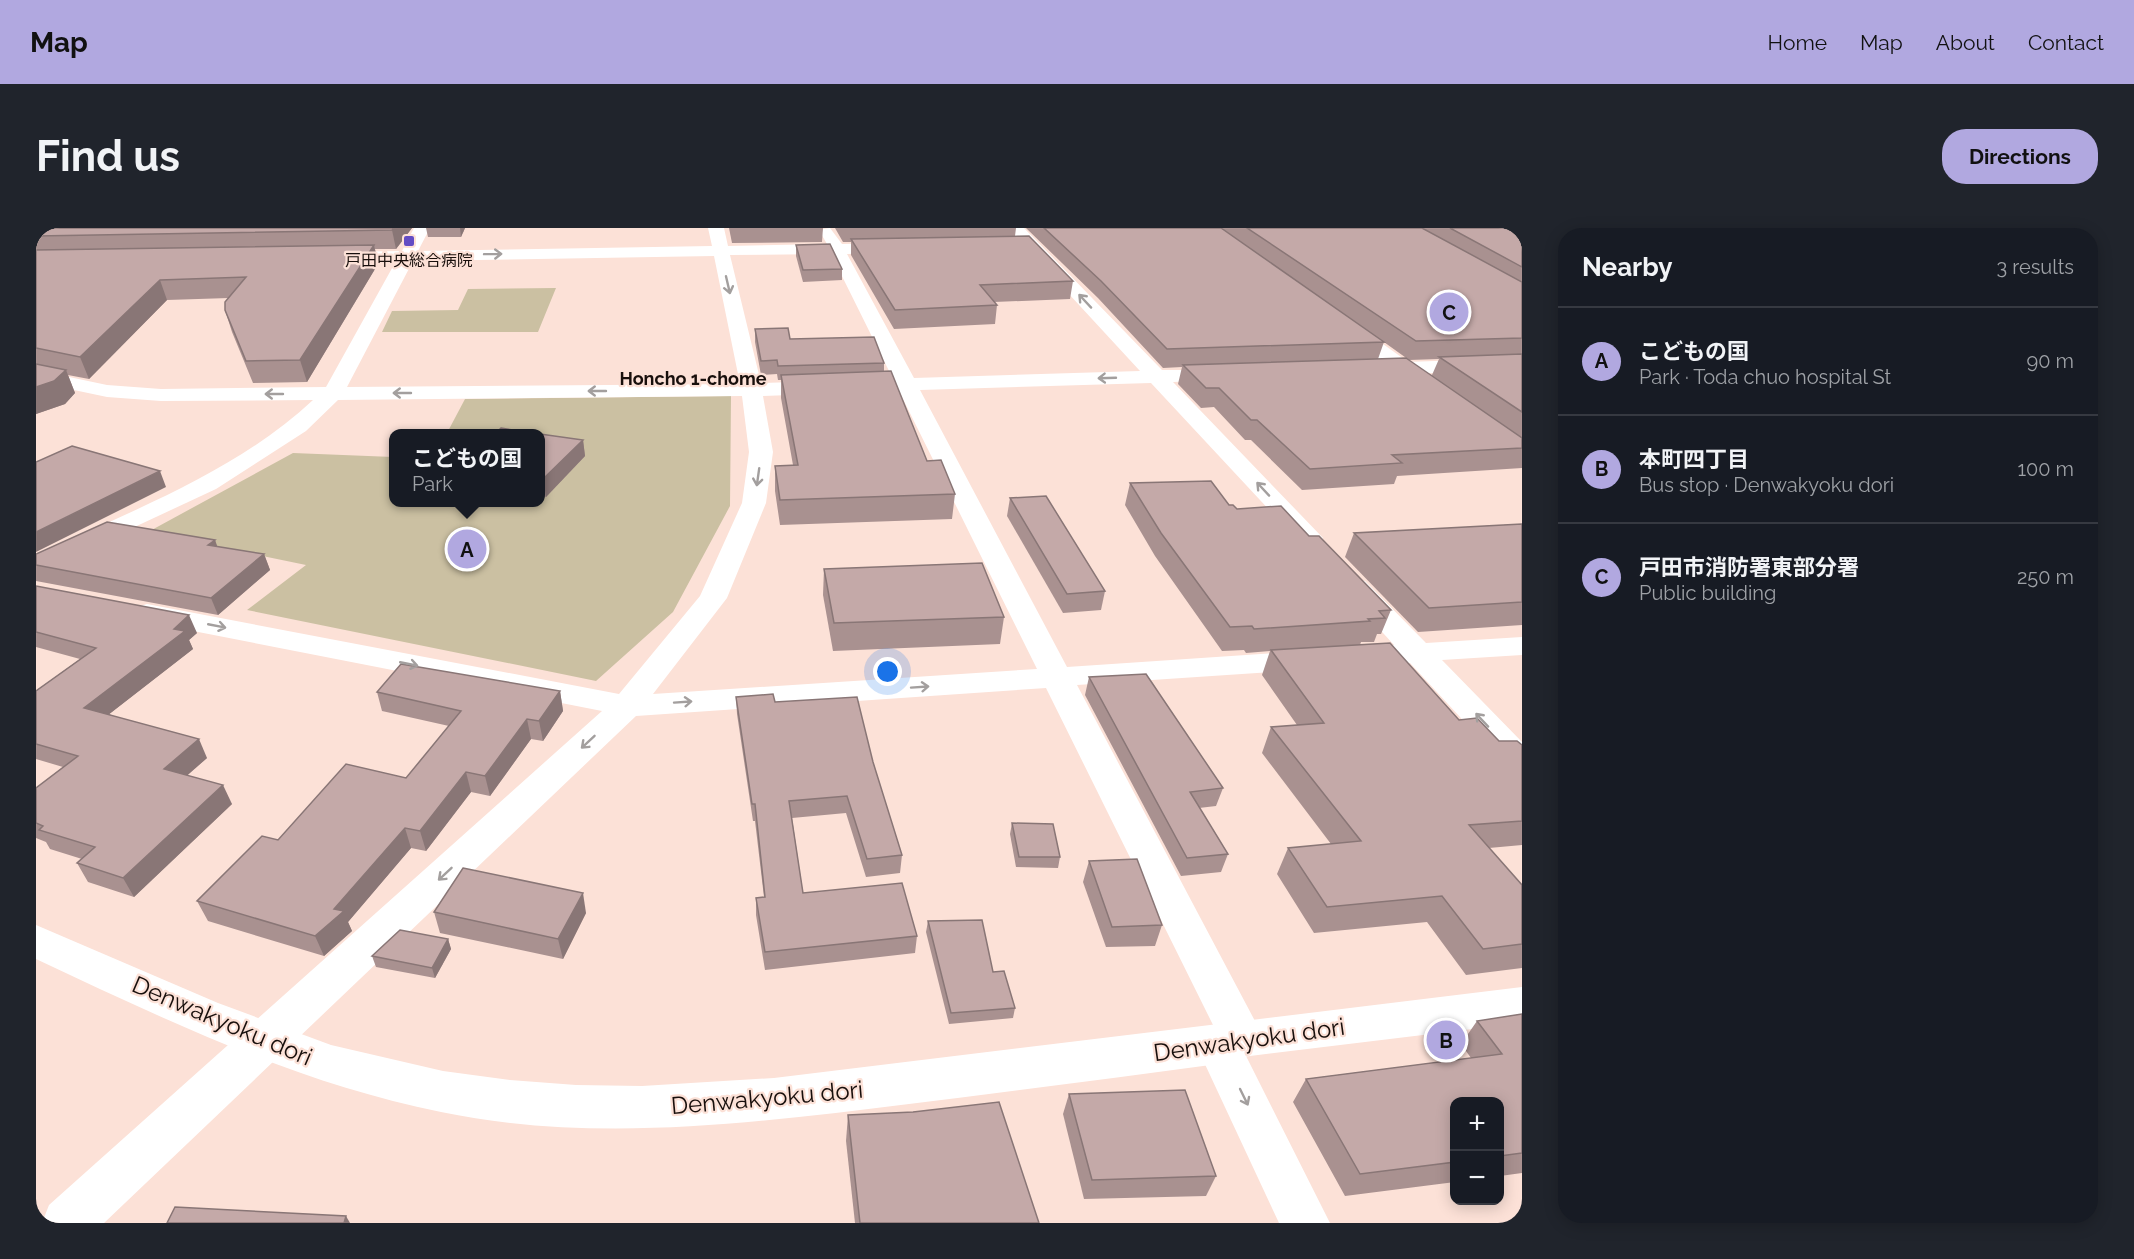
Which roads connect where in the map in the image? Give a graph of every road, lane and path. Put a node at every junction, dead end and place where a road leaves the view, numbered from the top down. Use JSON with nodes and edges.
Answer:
{"nodes":[{"id":1,"x":422,"y":228,"type":"edge"},
{"id":2,"x":825,"y":228,"type":"edge"},
{"id":3,"x":1013,"y":237,"type":"edge"},
{"id":4,"x":718,"y":239,"type":"edge"},
{"id":5,"x":917,"y":247,"type":"edge"},
{"id":6,"x":836,"y":249,"type":"junction"},
{"id":7,"x":407,"y":256,"type":"junction"},
{"id":8,"x":311,"y":257,"type":"edge"},
{"id":9,"x":1330,"y":315,"type":"edge"},
{"id":10,"x":1522,"y":364,"type":"edge"},
{"id":11,"x":1405,"y":369,"type":"junction"},
{"id":12,"x":1358,"y":370,"type":"edge"},
{"id":13,"x":1240,"y":374,"type":"edge"},
{"id":14,"x":36,"y":376,"type":"edge"},
{"id":15,"x":1157,"y":376,"type":"junction"},
{"id":16,"x":908,"y":386,"type":"junction"},
{"id":17,"x":752,"y":390,"type":"junction"},
{"id":18,"x":333,"y":393,"type":"junction"},
{"id":19,"x":1444,"y":396,"type":"edge"},
{"id":20,"x":36,"y":565,"type":"edge"},
{"id":21,"x":117,"y":607,"type":"edge"},
{"id":22,"x":1522,"y":646,"type":"edge"},
{"id":23,"x":1418,"y":653,"type":"junction"},
{"id":24,"x":1054,"y":678,"type":"junction"},
{"id":25,"x":627,"y":706,"type":"junction"},
{"id":26,"x":1522,"y":763,"type":"edge"},
{"id":27,"x":36,"y":941,"type":"edge"},
{"id":28,"x":1522,"y":1005,"type":"edge"},
{"id":29,"x":262,"y":1042,"type":"junction"},
{"id":30,"x":1230,"y":1042,"type":"junction"},
{"id":31,"x":68,"y":1223,"type":"edge"},
{"id":32,"x":1305,"y":1223,"type":"edge"}],
"edges":[{"from":1,"to":7,"type":"main road"},
{"from":2,"to":6,"type":"main road"},
{"from":15,"to":3,"type":"main road","one_way":true},
{"from":4,"to":6,"type":"main road"},
{"from":7,"to":4,"type":"main road","one_way":true},
{"from":4,"to":17,"type":"main road","one_way":true},
{"from":5,"to":6,"type":"main road"},
{"from":6,"to":16,"type":"main road"},
{"from":7,"to":8,"type":"main road"},
{"from":7,"to":18,"type":"main road"},
{"from":9,"to":11,"type":"main road"},
{"from":10,"to":11,"type":"main road"},
{"from":11,"to":12,"type":"main road"},
{"from":11,"to":19,"type":"main road"},
{"from":13,"to":15,"type":"main road"},
{"from":18,"to":14,"type":"main road","one_way":true},
{"from":15,"to":16,"type":"main road","one_way":true},
{"from":23,"to":15,"type":"main road","one_way":true},
{"from":16,"to":17,"type":"main road"},
{"from":16,"to":24,"type":"main road"},
{"from":17,"to":18,"type":"main road","one_way":true},
{"from":17,"to":25,"type":"main road","one_way":true},
{"from":18,"to":20,"type":"main road"},
{"from":21,"to":25,"type":"main road","one_way":true},
{"from":22,"to":23,"type":"main road"},
{"from":23,"to":24,"type":"main road"},
{"from":26,"to":23,"type":"main road","one_way":true},
{"from":25,"to":24,"type":"main road","one_way":true},
{"from":24,"to":30,"type":"main road"},
{"from":25,"to":29,"type":"main road","one_way":true},
{"from":27,"to":29,"type":"main road","name":"Denwakyoku dori"},
{"from":28,"to":30,"type":"main road","name":"Denwakyoku dori"},
{"from":29,"to":30,"type":"main road","name":"Denwakyoku dori"},
{"from":29,"to":31,"type":"main road"},
{"from":30,"to":32,"type":"main road","one_way":true}]}
